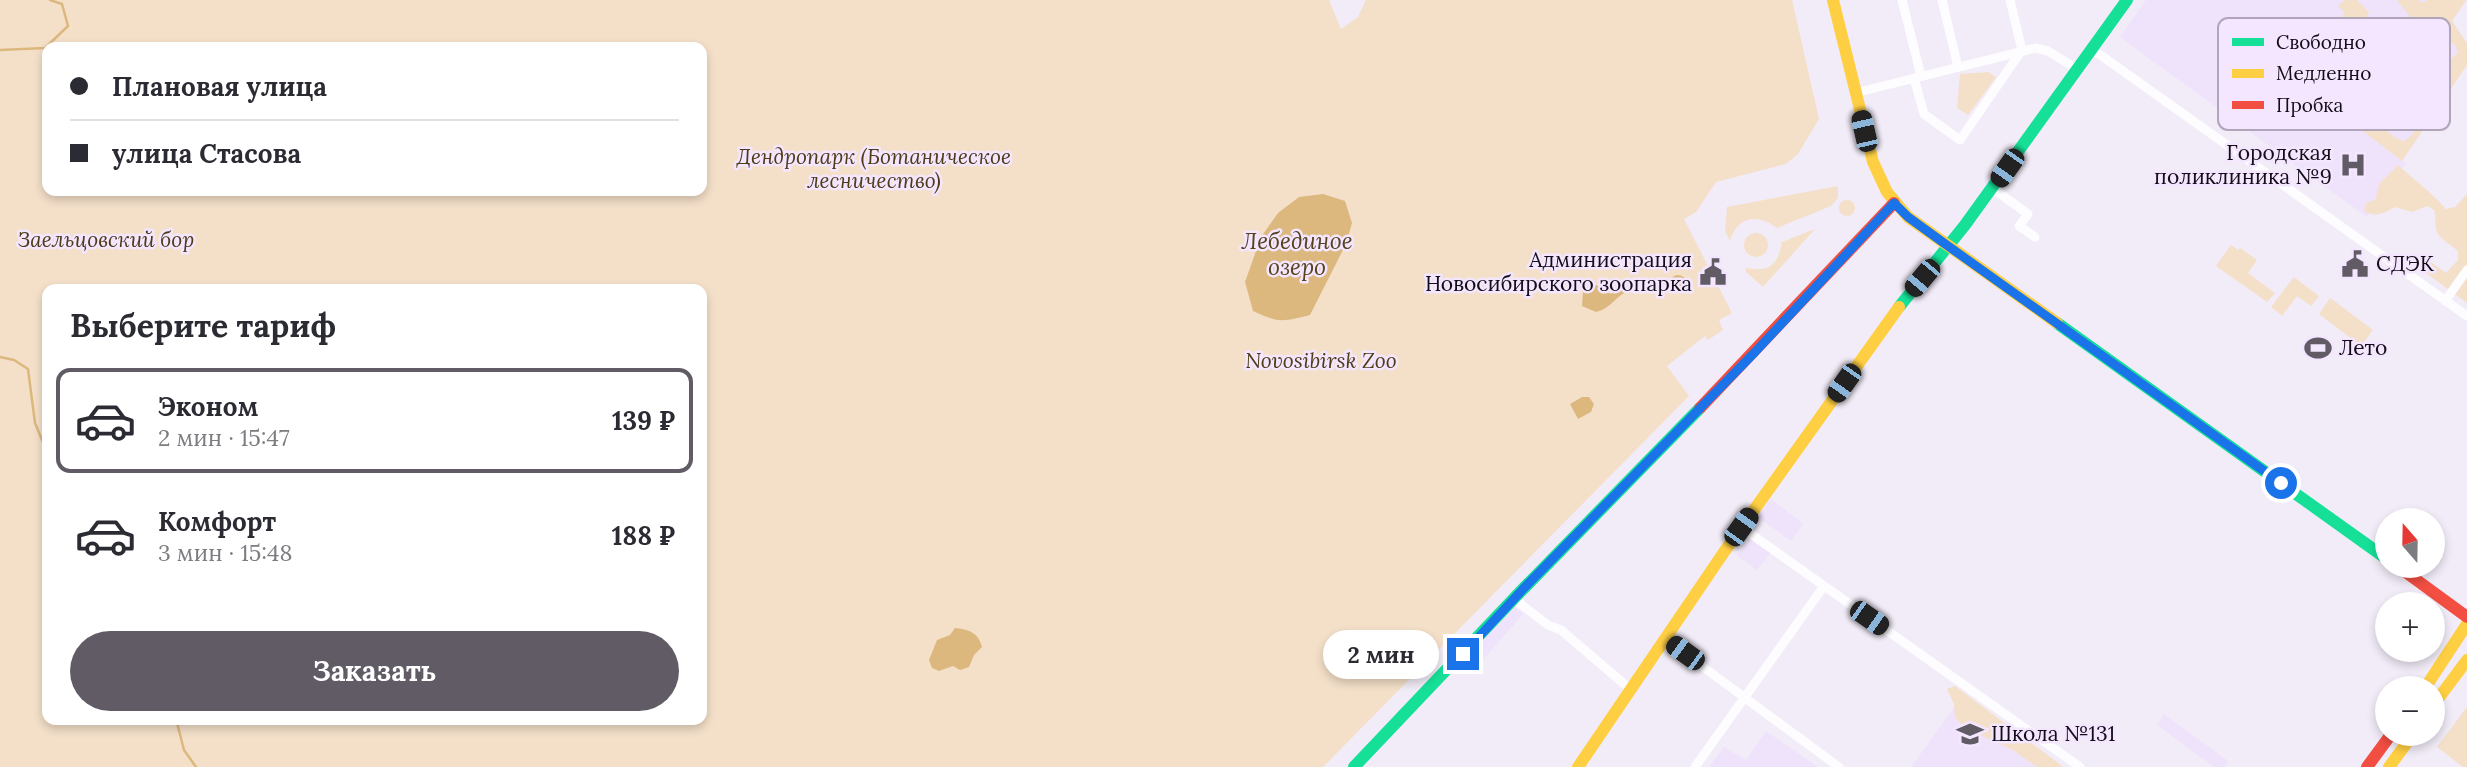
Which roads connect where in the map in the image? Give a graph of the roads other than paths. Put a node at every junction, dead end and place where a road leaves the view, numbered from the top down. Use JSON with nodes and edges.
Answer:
{"nodes":[{"id":1,"x":1833,"y":0,"type":"edge"},
{"id":2,"x":1902,"y":0,"type":"edge"},
{"id":3,"x":1942,"y":0,"type":"edge"},
{"id":4,"x":2010,"y":0,"type":"edge"},
{"id":5,"x":2127,"y":0,"type":"edge"},
{"id":6,"x":2092,"y":49,"type":"junction"},
{"id":7,"x":2022,"y":50,"type":"junction"},
{"id":8,"x":1958,"y":67,"type":"junction"},
{"id":9,"x":2077,"y":69,"type":"junction"},
{"id":10,"x":1917,"y":77,"type":"junction"},
{"id":11,"x":1855,"y":93,"type":"junction"},
{"id":12,"x":1992,"y":188,"type":"junction"},
{"id":13,"x":1894,"y":203,"type":"junction"},
{"id":14,"x":2035,"y":237,"type":"dead end"},
{"id":15,"x":1948,"y":246,"type":"junction"},
{"id":16,"x":2467,"y":270,"type":"edge"},
{"id":17,"x":2445,"y":300,"type":"junction"},
{"id":18,"x":2467,"y":316,"type":"edge"},
{"id":19,"x":1741,"y":527,"type":"junction"},
{"id":20,"x":2375,"y":550,"type":"edge"},
{"id":21,"x":2414,"y":578,"type":"edge"},
{"id":22,"x":1824,"y":586,"type":"junction"},
{"id":23,"x":1514,"y":599,"type":"junction"},
{"id":24,"x":2467,"y":617,"type":"edge"},
{"id":25,"x":2467,"y":624,"type":"edge"},
{"id":26,"x":1665,"y":639,"type":"junction"},
{"id":27,"x":2467,"y":660,"type":"edge"},
{"id":28,"x":2433,"y":676,"type":"edge"},
{"id":29,"x":1630,"y":689,"type":"junction"},
{"id":30,"x":2445,"y":690,"type":"edge"},
{"id":31,"x":1746,"y":698,"type":"junction"},
{"id":32,"x":2382,"y":746,"type":"edge"},
{"id":33,"x":2404,"y":746,"type":"edge"},
{"id":34,"x":1354,"y":767,"type":"edge"},
{"id":35,"x":1578,"y":767,"type":"edge"},
{"id":36,"x":1695,"y":767,"type":"edge"},
{"id":37,"x":1839,"y":767,"type":"edge"},
{"id":38,"x":2080,"y":767,"type":"edge"},
{"id":39,"x":2367,"y":767,"type":"edge"},
{"id":40,"x":2389,"y":767,"type":"edge"}],
"edges":[{"from":1,"to":11,"type":"street"},
{"from":2,"to":10,"type":"street"},
{"from":3,"to":8,"type":"street"},
{"from":4,"to":7,"type":"street"},
{"from":5,"to":6,"type":"street"},
{"from":6,"to":9,"type":"street"},
{"from":6,"to":17,"type":"street"},
{"from":7,"to":8,"type":"street"},
{"from":7,"to":9,"type":"street"},
{"from":7,"to":10,"type":"street"},
{"from":8,"to":10,"type":"street"},
{"from":9,"to":12,"type":"street"},
{"from":10,"to":11,"type":"street"},
{"from":11,"to":13,"type":"street"},
{"from":12,"to":14,"type":"street"},
{"from":12,"to":15,"type":"street"},
{"from":13,"to":15,"type":"street"},
{"from":13,"to":23,"type":"street"},
{"from":15,"to":19,"type":"street"},
{"from":15,"to":20,"type":"street"},
{"from":16,"to":17,"type":"street"},
{"from":17,"to":18,"type":"street"},
{"from":19,"to":22,"type":"street"},
{"from":19,"to":26,"type":"street"},
{"from":21,"to":24,"type":"street"},
{"from":22,"to":31,"type":"street"},
{"from":22,"to":38,"type":"street"},
{"from":23,"to":29,"type":"street"},
{"from":23,"to":34,"type":"street"},
{"from":25,"to":28,"type":"street"},
{"from":26,"to":29,"type":"street"},
{"from":26,"to":31,"type":"street"},
{"from":27,"to":30,"type":"street"},
{"from":29,"to":35,"type":"street"},
{"from":31,"to":36,"type":"street"},
{"from":31,"to":37,"type":"street"},
{"from":32,"to":39,"type":"street"},
{"from":33,"to":40,"type":"street"}]}
